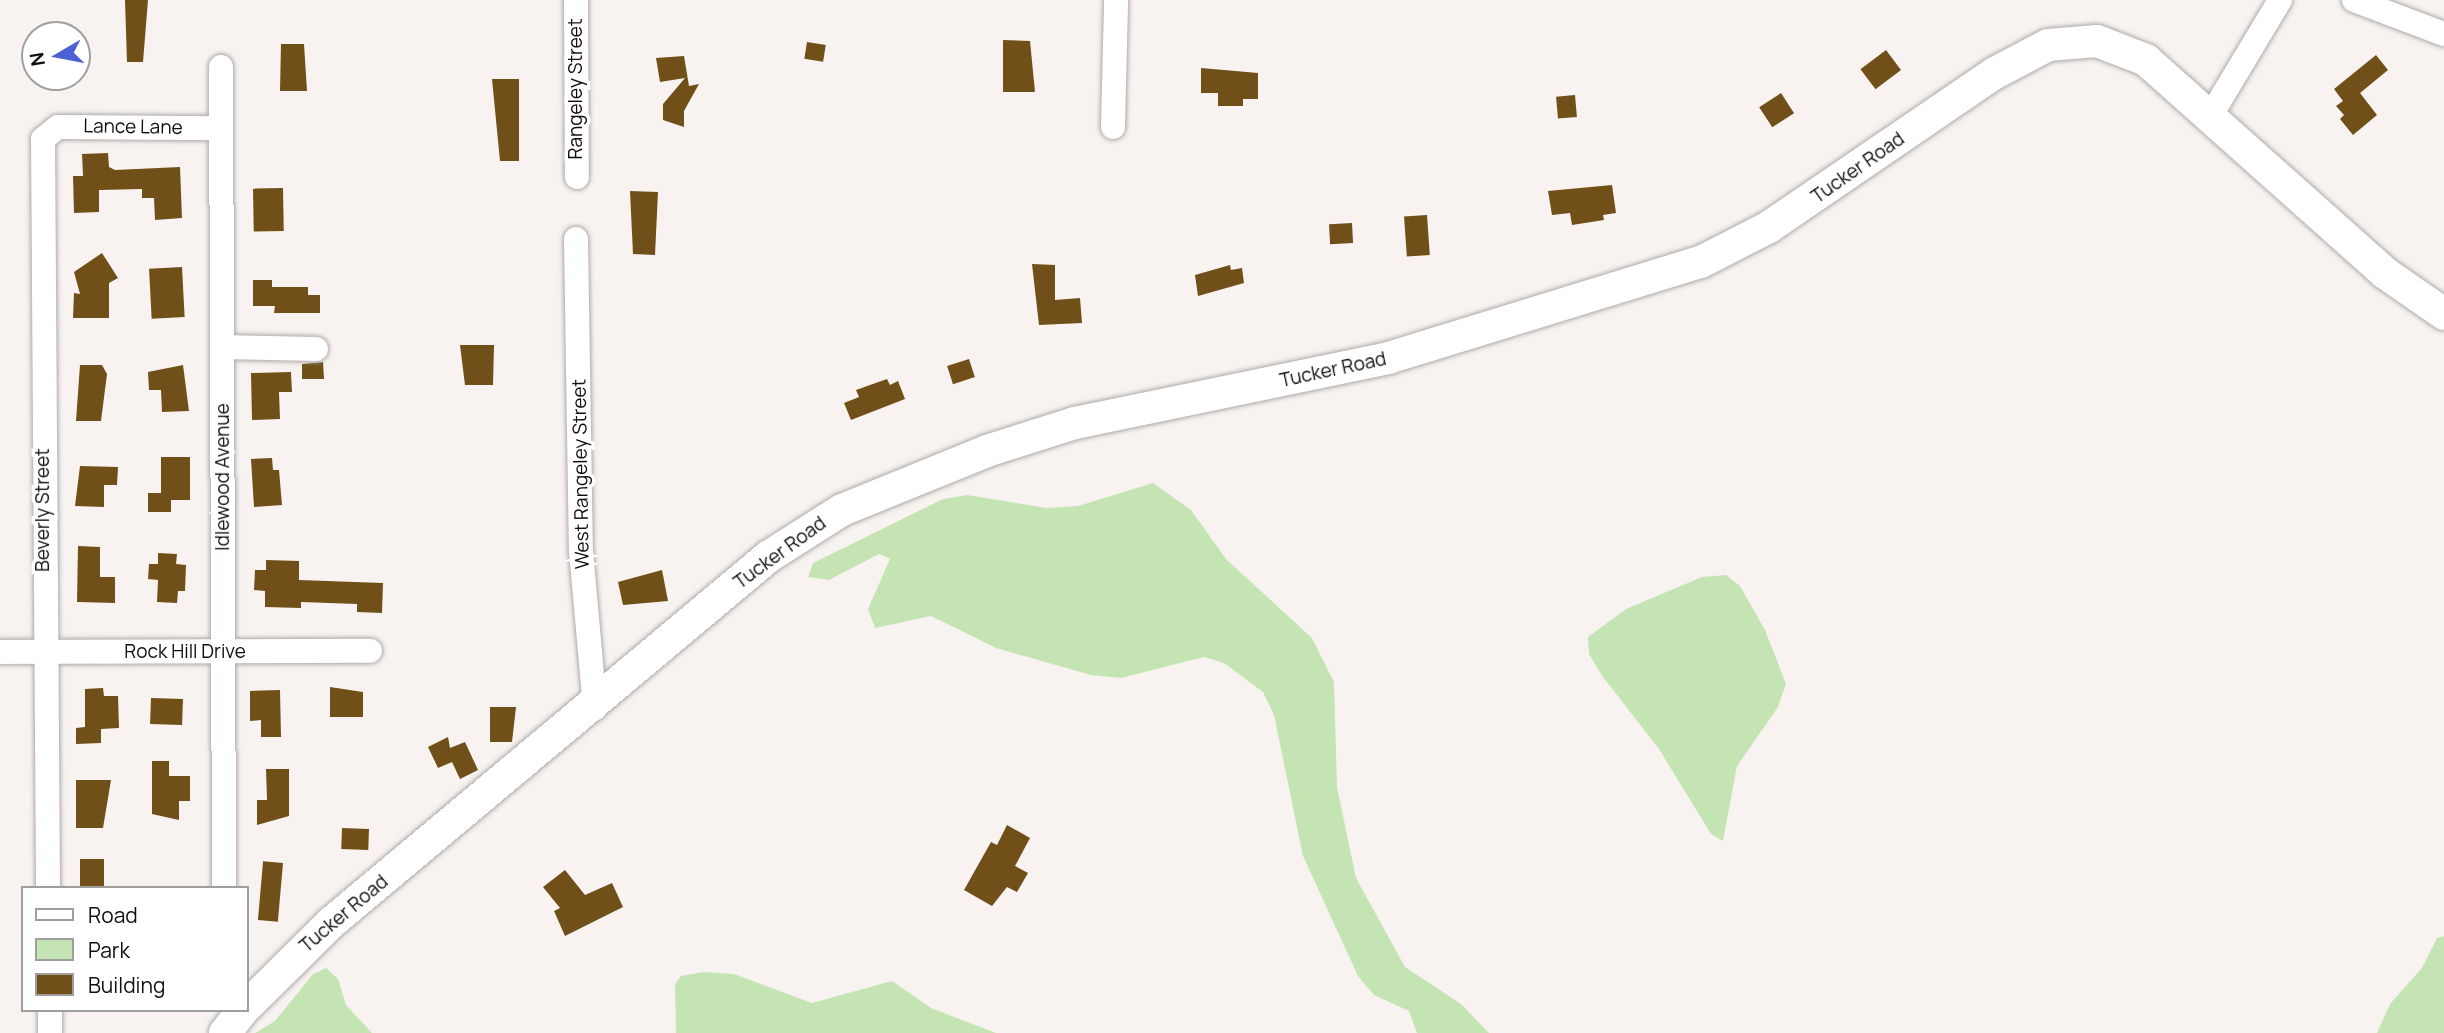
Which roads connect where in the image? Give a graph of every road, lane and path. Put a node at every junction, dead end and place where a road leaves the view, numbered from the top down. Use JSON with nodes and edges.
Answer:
{"nodes":[{"id":1,"x":576,"y":0,"type":"edge"},
{"id":2,"x":1116,"y":0,"type":"edge"},
{"id":3,"x":2280,"y":0,"type":"edge"},
{"id":4,"x":2354,"y":0,"type":"edge"},
{"id":5,"x":2444,"y":34,"type":"edge"},
{"id":6,"x":221,"y":67,"type":"dead end"},
{"id":7,"x":2211,"y":115,"type":"junction"},
{"id":8,"x":1114,"y":127,"type":"dead end"},
{"id":9,"x":221,"y":128,"type":"junction"},
{"id":10,"x":47,"y":132,"type":"joint"},
{"id":11,"x":577,"y":177,"type":"dead end"},
{"id":12,"x":576,"y":239,"type":"dead end"},
{"id":13,"x":2444,"y":314,"type":"edge"},
{"id":14,"x":223,"y":347,"type":"junction"},
{"id":15,"x":316,"y":349,"type":"dead end"},
{"id":16,"x":370,"y":650,"type":"dead end"},
{"id":17,"x":0,"y":652,"type":"edge"},
{"id":18,"x":44,"y":652,"type":"junction"},
{"id":19,"x":223,"y":652,"type":"junction"},
{"id":20,"x":595,"y":708,"type":"junction"},
{"id":21,"x":48,"y":886,"type":"edge"},
{"id":22,"x":224,"y":886,"type":"edge"},
{"id":23,"x":248,"y":1003,"type":"edge"},
{"id":24,"x":50,"y":1012,"type":"edge"},
{"id":25,"x":50,"y":1033,"type":"edge"}],
"edges":[{"from":1,"to":11,"type":"street","name":"Rangeley Street"},
{"from":2,"to":8,"type":"street"},
{"from":3,"to":7,"type":"street"},
{"from":4,"to":5,"type":"street"},
{"from":6,"to":9,"type":"street","name":"Idlewood Avenue"},
{"from":7,"to":13,"type":"main road","name":"Tucker Road"},
{"from":7,"to":20,"type":"main road","name":"Tucker Road"},
{"from":9,"to":10,"type":"street","name":"Lance Lane"},
{"from":9,"to":14,"type":"street","name":"Idlewood Avenue"},
{"from":10,"to":18,"type":"street","name":"Beverly Street"},
{"from":12,"to":20,"type":"street","name":"West Rangeley Street"},
{"from":14,"to":15,"type":"street"},
{"from":14,"to":19,"type":"street","name":"Idlewood Avenue"},
{"from":16,"to":19,"type":"street","name":"Rock Hill Drive"},
{"from":17,"to":18,"type":"street","name":"Rock Hill Drive"},
{"from":18,"to":19,"type":"street","name":"Rock Hill Drive"},
{"from":18,"to":21,"type":"street","name":"Beverly Street"},
{"from":19,"to":22,"type":"street","name":"Idlewood Avenue"},
{"from":20,"to":23,"type":"main road","name":"Tucker Road"},
{"from":24,"to":25,"type":"street"}]}
